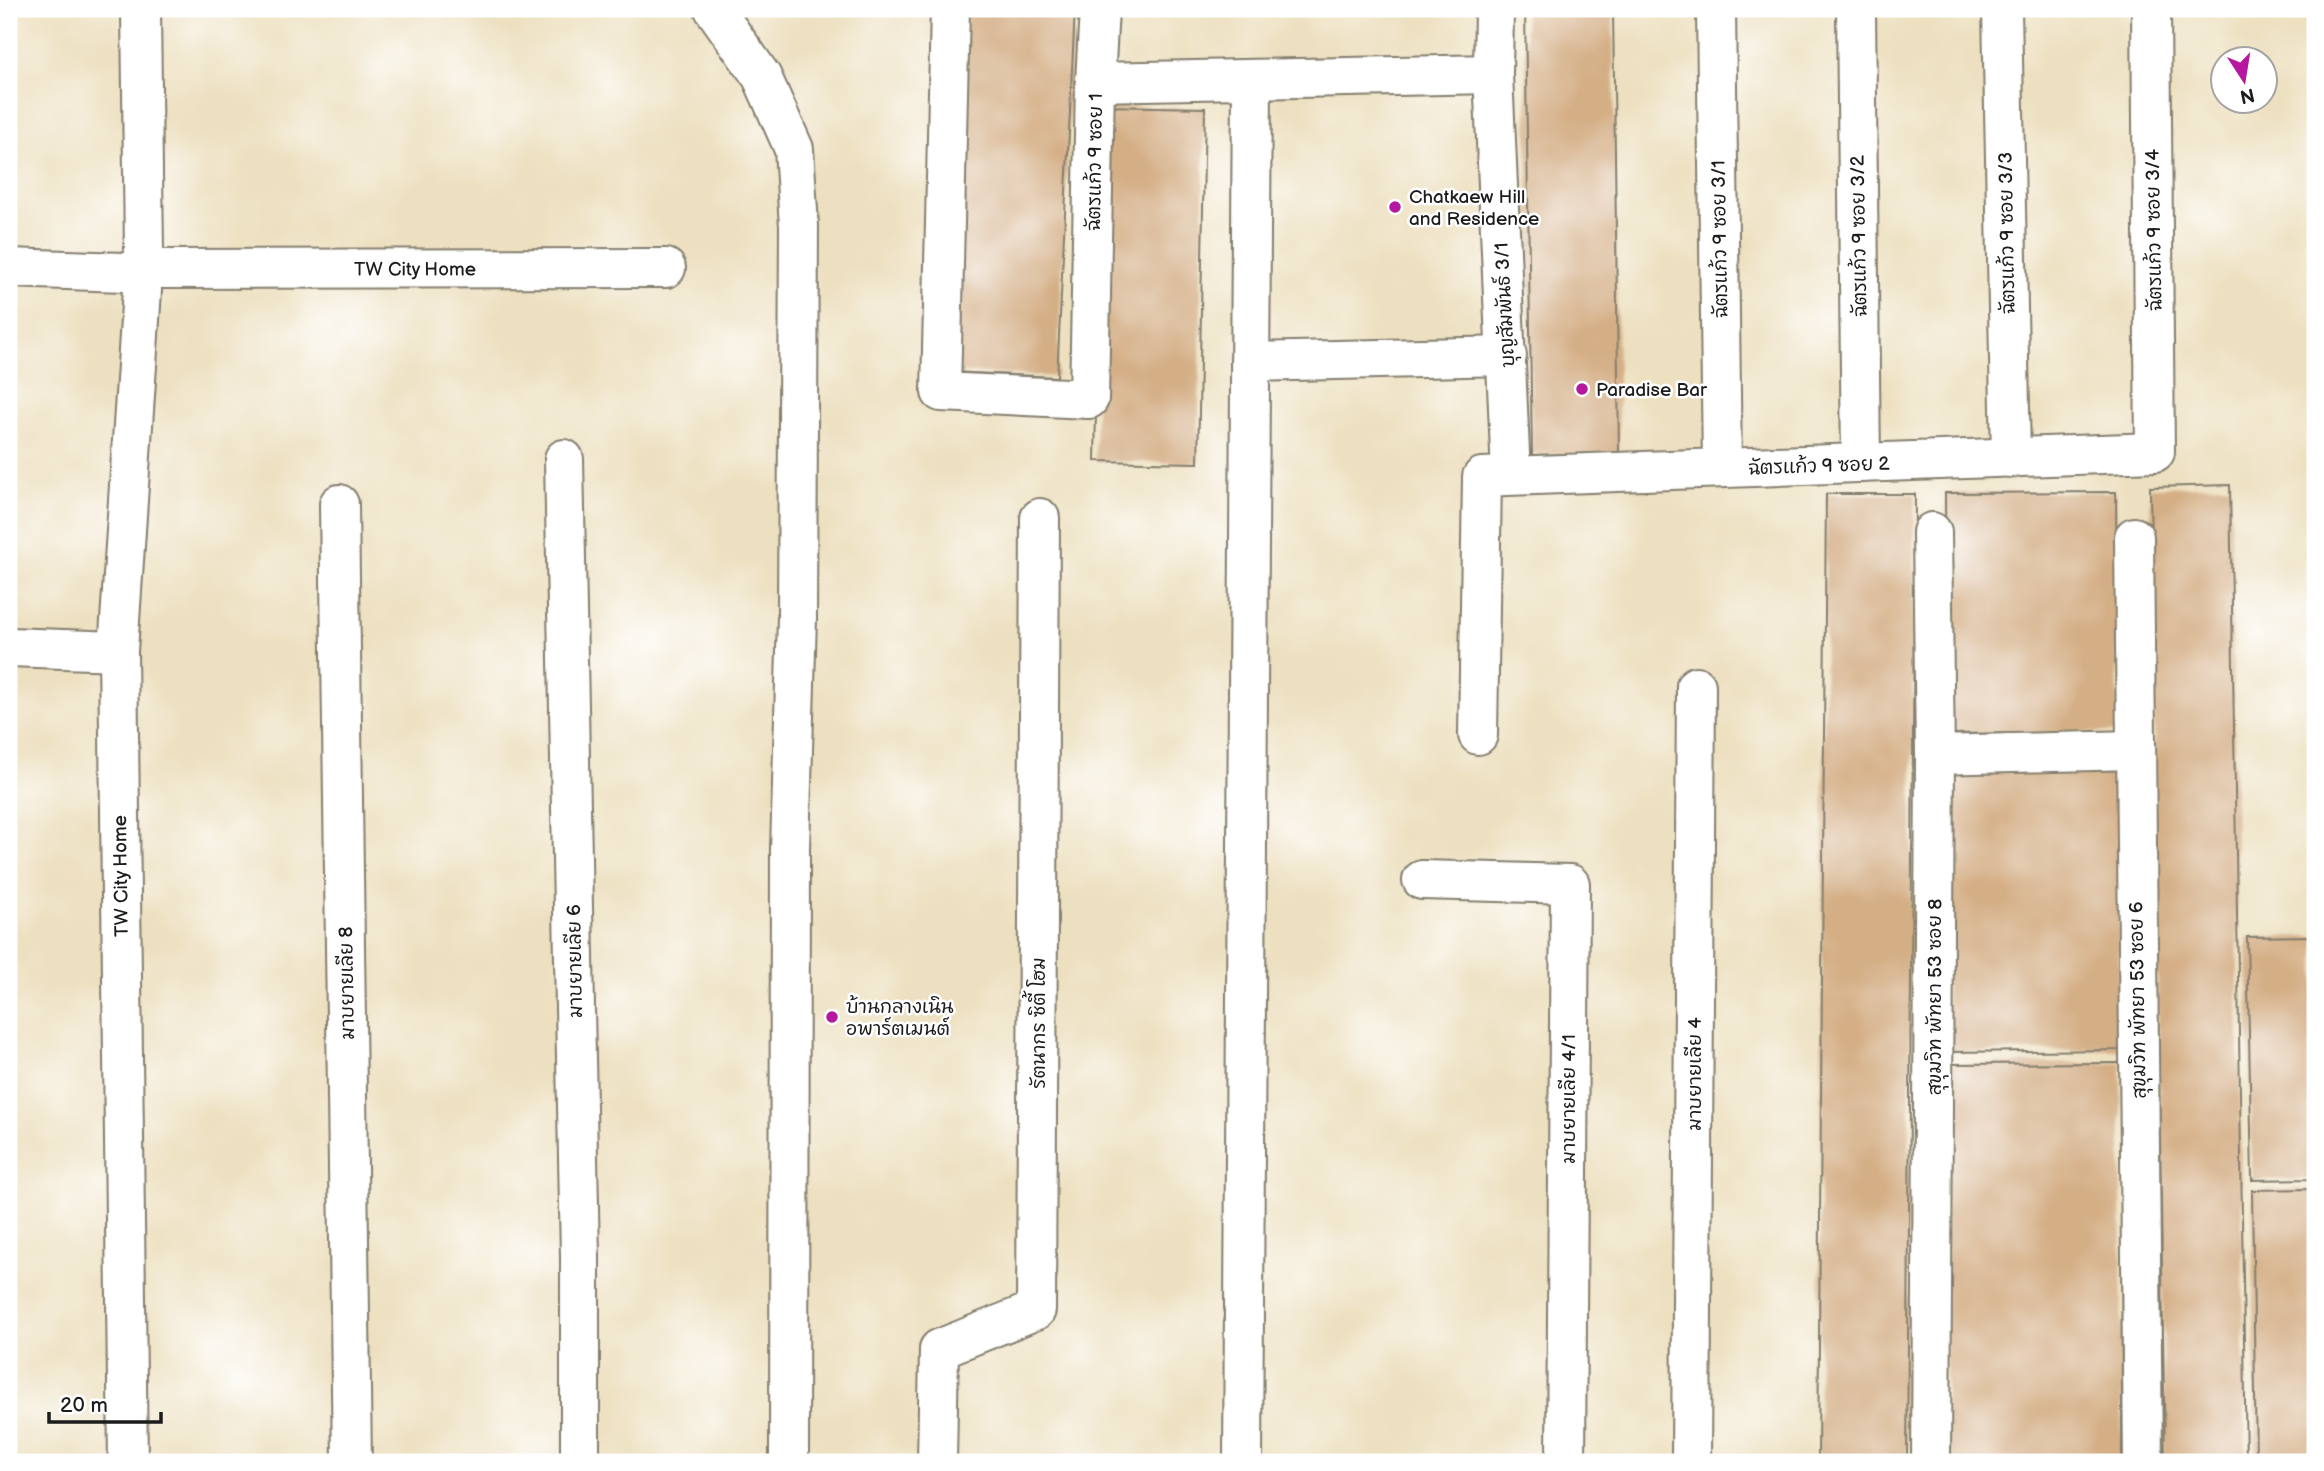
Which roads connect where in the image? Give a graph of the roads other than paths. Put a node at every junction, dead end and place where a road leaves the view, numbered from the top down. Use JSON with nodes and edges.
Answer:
{"nodes":[{"id":1,"x":141,"y":9,"type":"edge"},
{"id":2,"x":714,"y":9,"type":"edge"},
{"id":3,"x":950,"y":9,"type":"edge"},
{"id":4,"x":1099,"y":9,"type":"edge"},
{"id":5,"x":1494,"y":9,"type":"edge"},
{"id":6,"x":1716,"y":9,"type":"edge"},
{"id":7,"x":1856,"y":9,"type":"edge"},
{"id":8,"x":2002,"y":9,"type":"edge"},
{"id":9,"x":2151,"y":9,"type":"edge"},
{"id":10,"x":1493,"y":74,"type":"junction"},
{"id":11,"x":1252,"y":79,"type":"junction"},
{"id":12,"x":1095,"y":82,"type":"junction"},
{"id":13,"x":9,"y":268,"type":"edge"},
{"id":14,"x":667,"y":268,"type":"dead end"},
{"id":15,"x":143,"y":271,"type":"junction"},
{"id":16,"x":1507,"y":356,"type":"junction"},
{"id":17,"x":1250,"y":362,"type":"junction"},
{"id":18,"x":2155,"y":452,"type":"joint"},
{"id":19,"x":2011,"y":458,"type":"junction"},
{"id":20,"x":564,"y":459,"type":"dead end"},
{"id":21,"x":1861,"y":463,"type":"junction"},
{"id":22,"x":1722,"y":468,"type":"junction"},
{"id":23,"x":1497,"y":476,"type":"junction"},
{"id":24,"x":339,"y":504,"type":"dead end"},
{"id":25,"x":1041,"y":519,"type":"dead end"},
{"id":26,"x":1932,"y":532,"type":"dead end"},
{"id":27,"x":2134,"y":537,"type":"dead end"},
{"id":28,"x":9,"y":647,"type":"edge"},
{"id":29,"x":118,"y":651,"type":"junction"},
{"id":30,"x":1696,"y":686,"type":"dead end"},
{"id":31,"x":1478,"y":735,"type":"dead end"},
{"id":32,"x":2134,"y":750,"type":"junction"},
{"id":33,"x":1935,"y":755,"type":"junction"},
{"id":34,"x":1422,"y":880,"type":"dead end"},
{"id":35,"x":128,"y":1462,"type":"edge"},
{"id":36,"x":352,"y":1462,"type":"edge"},
{"id":37,"x":579,"y":1462,"type":"edge"},
{"id":38,"x":789,"y":1462,"type":"edge"},
{"id":39,"x":937,"y":1462,"type":"edge"},
{"id":40,"x":1243,"y":1462,"type":"edge"},
{"id":41,"x":1566,"y":1462,"type":"edge"},
{"id":42,"x":1691,"y":1462,"type":"edge"},
{"id":43,"x":1931,"y":1462,"type":"edge"},
{"id":44,"x":2143,"y":1462,"type":"edge"}],
"edges":[{"from":1,"to":15,"type":"street","name":"TW City Home"},
{"from":2,"to":38,"type":"street"},
{"from":3,"to":12,"type":"street","name":"ฉัตรแก้ว 9 ซอย 1"},
{"from":4,"to":12,"type":"street"},
{"from":5,"to":10,"type":"street","name":"บุญสัมพันธ์ 3/1"},
{"from":6,"to":22,"type":"street","name":"ฉัตรแก้ว 9 ซอย 3/1"},
{"from":7,"to":21,"type":"street","name":"ฉัตรแก้ว 9 ซอย 3/2"},
{"from":8,"to":19,"type":"street","name":"ฉัตรแก้ว 9 ซอย 3/3"},
{"from":9,"to":18,"type":"street","name":"ฉัตรแก้ว 9 ซอย 3/4"},
{"from":10,"to":11,"type":"street","name":"ฉัตรแก้ว 9 ซอย 1"},
{"from":10,"to":16,"type":"street","name":"บุญสัมพันธ์ 3/1"},
{"from":11,"to":12,"type":"street","name":"ฉัตรแก้ว 9 ซอย 1"},
{"from":11,"to":17,"type":"street"},
{"from":13,"to":15,"type":"street","name":"TW City Home"},
{"from":14,"to":15,"type":"street","name":"TW City Home"},
{"from":15,"to":29,"type":"street","name":"TW City Home"},
{"from":16,"to":17,"type":"street"},
{"from":16,"to":23,"type":"street","name":"บุญสัมพันธ์ 3/1"},
{"from":17,"to":40,"type":"street"},
{"from":18,"to":19,"type":"street","name":"ฉัตรแก้ว 9 ซอย 2"},
{"from":19,"to":21,"type":"street","name":"ฉัตรแก้ว 9 ซอย 2"},
{"from":20,"to":37,"type":"street","name":"มาบยายเลีย 6"},
{"from":21,"to":22,"type":"street","name":"ฉัตรแก้ว 9 ซอย 2"},
{"from":22,"to":23,"type":"street","name":"ฉัตรแก้ว 9 ซอย 2"},
{"from":23,"to":31,"type":"street","name":"บุญสัมพันธ์ 3/1"},
{"from":24,"to":36,"type":"street","name":"มาบยายเลีย 8"},
{"from":25,"to":39,"type":"street","name":"รัตนากร ซิตี้ โฮม"},
{"from":26,"to":33,"type":"street","name":"สุขุมวิท พัทยา 53 ซอย 8"},
{"from":27,"to":32,"type":"street","name":"สุขุมวิท พัทยา 53 ซอย 6"},
{"from":28,"to":29,"type":"street"},
{"from":29,"to":35,"type":"street","name":"TW City Home"},
{"from":30,"to":42,"type":"street","name":"มาบยายเลีย 4"},
{"from":32,"to":33,"type":"street"},
{"from":32,"to":44,"type":"street","name":"สุขุมวิท พัทยา 53 ซอย 6"},
{"from":33,"to":43,"type":"street","name":"สุขุมวิท พัทยา 53 ซอย 8"},
{"from":34,"to":41,"type":"street","name":"มาบยายเลีย 4/1"}]}
